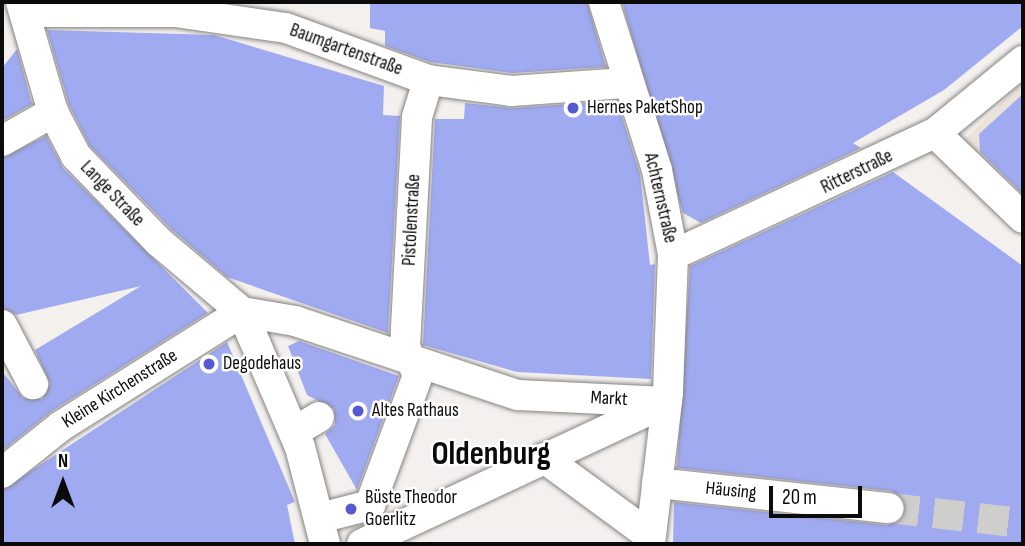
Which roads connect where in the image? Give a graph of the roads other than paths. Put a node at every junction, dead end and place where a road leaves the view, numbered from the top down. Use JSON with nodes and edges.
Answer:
{"nodes":[{"id":1,"x":604,"y":2,"type":"edge"},
{"id":2,"x":22,"y":7,"type":"edge"},
{"id":3,"x":1023,"y":61,"type":"edge"},
{"id":4,"x":428,"y":80,"type":"junction"},
{"id":5,"x":625,"y":83,"type":"junction"},
{"id":6,"x":53,"y":112,"type":"junction"},
{"id":7,"x":935,"y":133,"type":"junction"},
{"id":8,"x":2,"y":141,"type":"edge"},
{"id":9,"x":1023,"y":218,"type":"edge"},
{"id":10,"x":673,"y":255,"type":"junction"},
{"id":11,"x":242,"y":312,"type":"junction"},
{"id":12,"x":2,"y":325,"type":"edge"},
{"id":13,"x":412,"y":360,"type":"junction"},
{"id":14,"x":33,"y":384,"type":"dead end"},
{"id":15,"x":667,"y":402,"type":"junction"},
{"id":16,"x":544,"y":458,"type":"junction"},
{"id":17,"x":2,"y":473,"type":"edge"},
{"id":18,"x":657,"y":483,"type":"junction"},
{"id":19,"x":888,"y":508,"type":"tunnel mouth"},
{"id":20,"x":323,"y":531,"type":"edge"},
{"id":21,"x":650,"y":540,"type":"edge"},
{"id":22,"x":362,"y":544,"type":"edge"}],
"edges":[{"from":1,"to":5,"type":"street","name":"Achternstraße"},
{"from":2,"to":4,"type":"street","name":"Baumgartenstraße"},
{"from":2,"to":6,"type":"street","name":"Lange Straße"},
{"from":3,"to":7,"type":"street","name":"Ritterstraße"},
{"from":4,"to":5,"type":"street","name":"Baumgartenstraße"},
{"from":4,"to":13,"type":"street","name":"Pistolenstraße"},
{"from":5,"to":10,"type":"street","name":"Achternstraße"},
{"from":6,"to":8,"type":"street"},
{"from":6,"to":11,"type":"street","name":"Lange Straße"},
{"from":7,"to":9,"type":"street"},
{"from":7,"to":10,"type":"street","name":"Ritterstraße"},
{"from":10,"to":15,"type":"street","name":"Achternstraße"},
{"from":11,"to":13,"type":"street","name":"Markt"},
{"from":11,"to":17,"type":"street","name":"Kleine Kirchenstraße"},
{"from":11,"to":20,"type":"street"},
{"from":12,"to":14,"type":"street"},
{"from":13,"to":15,"type":"street","name":"Markt"},
{"from":13,"to":20,"type":"street"},
{"from":15,"to":16,"type":"street"},
{"from":15,"to":18,"type":"street"},
{"from":16,"to":21,"type":"street"},
{"from":16,"to":22,"type":"street"},
{"from":18,"to":19,"type":"street","name":"Häusing"},
{"from":18,"to":21,"type":"street"}]}
